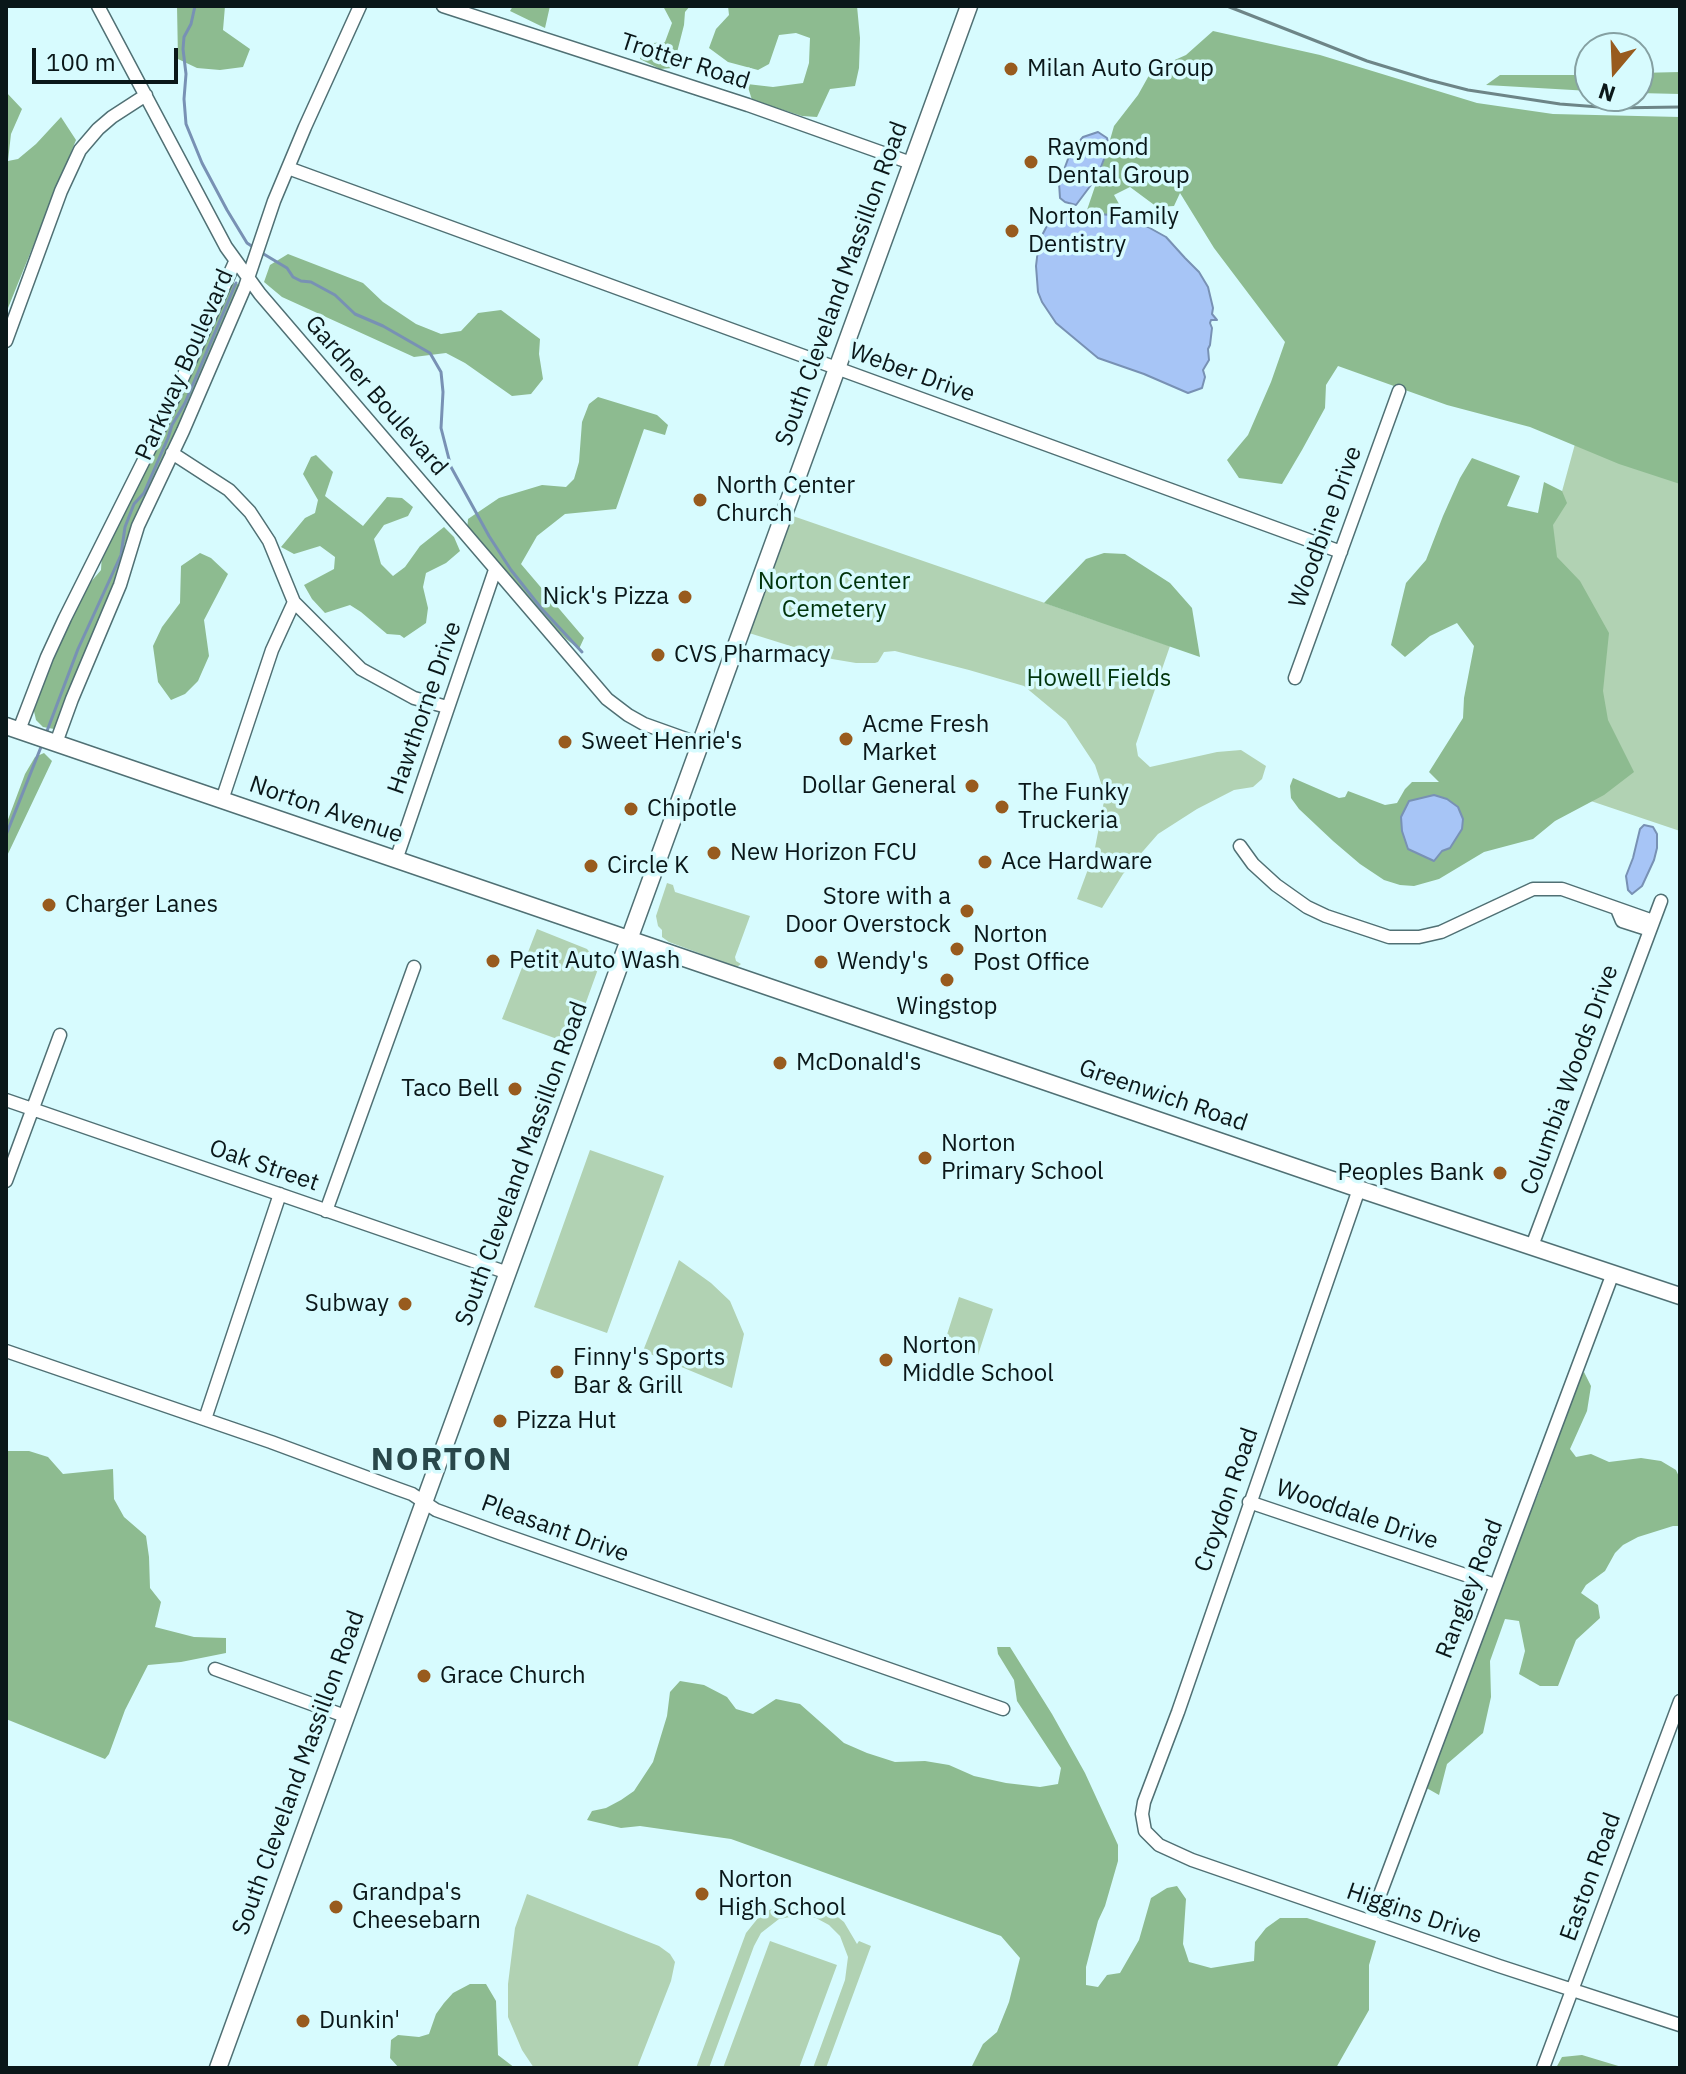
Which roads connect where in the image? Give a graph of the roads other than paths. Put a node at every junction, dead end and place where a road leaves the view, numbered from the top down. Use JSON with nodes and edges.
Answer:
{"nodes":[{"id":1,"x":98,"y":6,"type":"edge"},
{"id":2,"x":360,"y":6,"type":"edge"},
{"id":3,"x":443,"y":6,"type":"edge"},
{"id":4,"x":969,"y":6,"type":"edge"},
{"id":5,"x":146,"y":95,"type":"junction"},
{"id":6,"x":911,"y":163,"type":"junction"},
{"id":7,"x":288,"y":168,"type":"junction"},
{"id":8,"x":235,"y":262,"type":"junction"},
{"id":9,"x":248,"y":279,"type":"junction"},
{"id":10,"x":6,"y":341,"type":"edge"},
{"id":11,"x":836,"y":369,"type":"junction"},
{"id":12,"x":1399,"y":391,"type":"dead end"},
{"id":13,"x":172,"y":453,"type":"junction"},
{"id":14,"x":1341,"y":552,"type":"junction"},
{"id":15,"x":495,"y":570,"type":"junction"},
{"id":16,"x":294,"y":602,"type":"junction"},
{"id":17,"x":1295,"y":678,"type":"dead end"},
{"id":18,"x":447,"y":707,"type":"junction"},
{"id":19,"x":12,"y":728,"type":"edge"},
{"id":20,"x":56,"y":743,"type":"junction"},
{"id":21,"x":700,"y":744,"type":"junction"},
{"id":22,"x":222,"y":800,"type":"junction"},
{"id":23,"x":1240,"y":846,"type":"dead end"},
{"id":24,"x":396,"y":860,"type":"junction"},
{"id":25,"x":1661,"y":901,"type":"dead end"},
{"id":26,"x":1651,"y":926,"type":"junction"},
{"id":27,"x":630,"y":939,"type":"junction"},
{"id":28,"x":414,"y":967,"type":"dead end"},
{"id":29,"x":60,"y":1035,"type":"dead end"},
{"id":30,"x":6,"y":1100,"type":"edge"},
{"id":31,"x":32,"y":1108,"type":"junction"},
{"id":32,"x":6,"y":1181,"type":"edge"},
{"id":33,"x":1359,"y":1189,"type":"junction"},
{"id":34,"x":280,"y":1194,"type":"junction"},
{"id":35,"x":326,"y":1211,"type":"junction"},
{"id":36,"x":1532,"y":1246,"type":"junction"},
{"id":37,"x":508,"y":1273,"type":"junction"},
{"id":38,"x":1613,"y":1273,"type":"junction"},
{"id":39,"x":1680,"y":1296,"type":"edge"},
{"id":40,"x":6,"y":1351,"type":"edge"},
{"id":41,"x":205,"y":1419,"type":"junction"},
{"id":42,"x":424,"y":1501,"type":"junction"},
{"id":43,"x":1249,"y":1502,"type":"junction"},
{"id":44,"x":1495,"y":1585,"type":"junction"},
{"id":45,"x":215,"y":1669,"type":"dead end"},
{"id":46,"x":1680,"y":1701,"type":"edge"},
{"id":47,"x":1003,"y":1709,"type":"dead end"},
{"id":48,"x":345,"y":1716,"type":"junction"},
{"id":49,"x":1144,"y":1827,"type":"joint"},
{"id":50,"x":1370,"y":1921,"type":"junction"},
{"id":51,"x":1573,"y":1989,"type":"junction"},
{"id":52,"x":1680,"y":2025,"type":"edge"},
{"id":53,"x":218,"y":2068,"type":"edge"},
{"id":54,"x":1543,"y":2068,"type":"edge"}],
"edges":[{"from":1,"to":5,"type":"street","name":"Gardner Boulevard"},
{"from":2,"to":7,"type":"street","name":"Parkway Boulevard"},
{"from":3,"to":6,"type":"street","name":"Trotter Road"},
{"from":4,"to":6,"type":"main road","name":"South Cleveland Massillon Road"},
{"from":5,"to":8,"type":"street","name":"Gardner Boulevard"},
{"from":5,"to":10,"type":"street"},
{"from":6,"to":11,"type":"main road","name":"South Cleveland Massillon Road"},
{"from":7,"to":9,"type":"street","name":"Parkway Boulevard"},
{"from":7,"to":11,"type":"street","name":"Weber Drive"},
{"from":8,"to":9,"type":"street","name":"Gardner Boulevard"},
{"from":8,"to":19,"type":"street","name":"Parkway Boulevard"},
{"from":9,"to":13,"type":"street","name":"Parkway Boulevard"},
{"from":9,"to":15,"type":"street","name":"Gardner Boulevard"},
{"from":11,"to":14,"type":"street","name":"Weber Drive"},
{"from":11,"to":21,"type":"main road","name":"South Cleveland Massillon Road"},
{"from":12,"to":14,"type":"street","name":"Woodbine Drive"},
{"from":13,"to":16,"type":"street"},
{"from":13,"to":20,"type":"street","name":"Parkway Boulevard"},
{"from":14,"to":17,"type":"street","name":"Woodbine Drive"},
{"from":15,"to":18,"type":"street","name":"Hawthorne Drive"},
{"from":15,"to":21,"type":"street","name":"Gardner Boulevard"},
{"from":16,"to":18,"type":"street"},
{"from":16,"to":22,"type":"street"},
{"from":18,"to":24,"type":"street","name":"Hawthorne Drive"},
{"from":19,"to":20,"type":"main road","name":"Norton Avenue"},
{"from":20,"to":22,"type":"main road","name":"Norton Avenue"},
{"from":21,"to":27,"type":"main road","name":"South Cleveland Massillon Road"},
{"from":22,"to":24,"type":"main road","name":"Norton Avenue"},
{"from":23,"to":26,"type":"street"},
{"from":24,"to":27,"type":"main road","name":"Norton Avenue"},
{"from":25,"to":26,"type":"street","name":"Columbia Woods Drive"},
{"from":26,"to":36,"type":"street","name":"Columbia Woods Drive"},
{"from":27,"to":33,"type":"main road","name":"Greenwich Road"},
{"from":27,"to":37,"type":"main road","name":"South Cleveland Massillon Road"},
{"from":28,"to":35,"type":"street"},
{"from":29,"to":31,"type":"street"},
{"from":30,"to":31,"type":"street","name":"Oak Street"},
{"from":31,"to":32,"type":"street"},
{"from":31,"to":34,"type":"street","name":"Oak Street"},
{"from":33,"to":36,"type":"main road","name":"Greenwich Road"},
{"from":33,"to":43,"type":"street","name":"Croydon Road"},
{"from":34,"to":35,"type":"street","name":"Oak Street"},
{"from":34,"to":41,"type":"street"},
{"from":35,"to":37,"type":"street","name":"Oak Street"},
{"from":36,"to":38,"type":"main road","name":"Greenwich Road"},
{"from":37,"to":42,"type":"main road","name":"South Cleveland Massillon Road"},
{"from":38,"to":39,"type":"main road","name":"Greenwich Road"},
{"from":38,"to":44,"type":"street","name":"Rangley Road"},
{"from":40,"to":41,"type":"street","name":"Pleasant Drive"},
{"from":41,"to":42,"type":"street","name":"Pleasant Drive"},
{"from":42,"to":47,"type":"street","name":"Pleasant Drive"},
{"from":42,"to":48,"type":"main road","name":"South Cleveland Massillon Road"},
{"from":43,"to":44,"type":"street","name":"Wooddale Drive"},
{"from":43,"to":49,"type":"street","name":"Croydon Road"},
{"from":44,"to":50,"type":"street","name":"Rangley Road"},
{"from":45,"to":48,"type":"street"},
{"from":46,"to":51,"type":"street","name":"Easton Road"},
{"from":48,"to":53,"type":"main road","name":"South Cleveland Massillon Road"},
{"from":49,"to":50,"type":"street","name":"Higgins Drive"},
{"from":50,"to":51,"type":"street","name":"Higgins Drive"},
{"from":51,"to":52,"type":"street","name":"Higgins Drive"},
{"from":51,"to":54,"type":"street","name":"Easton Road"}]}
